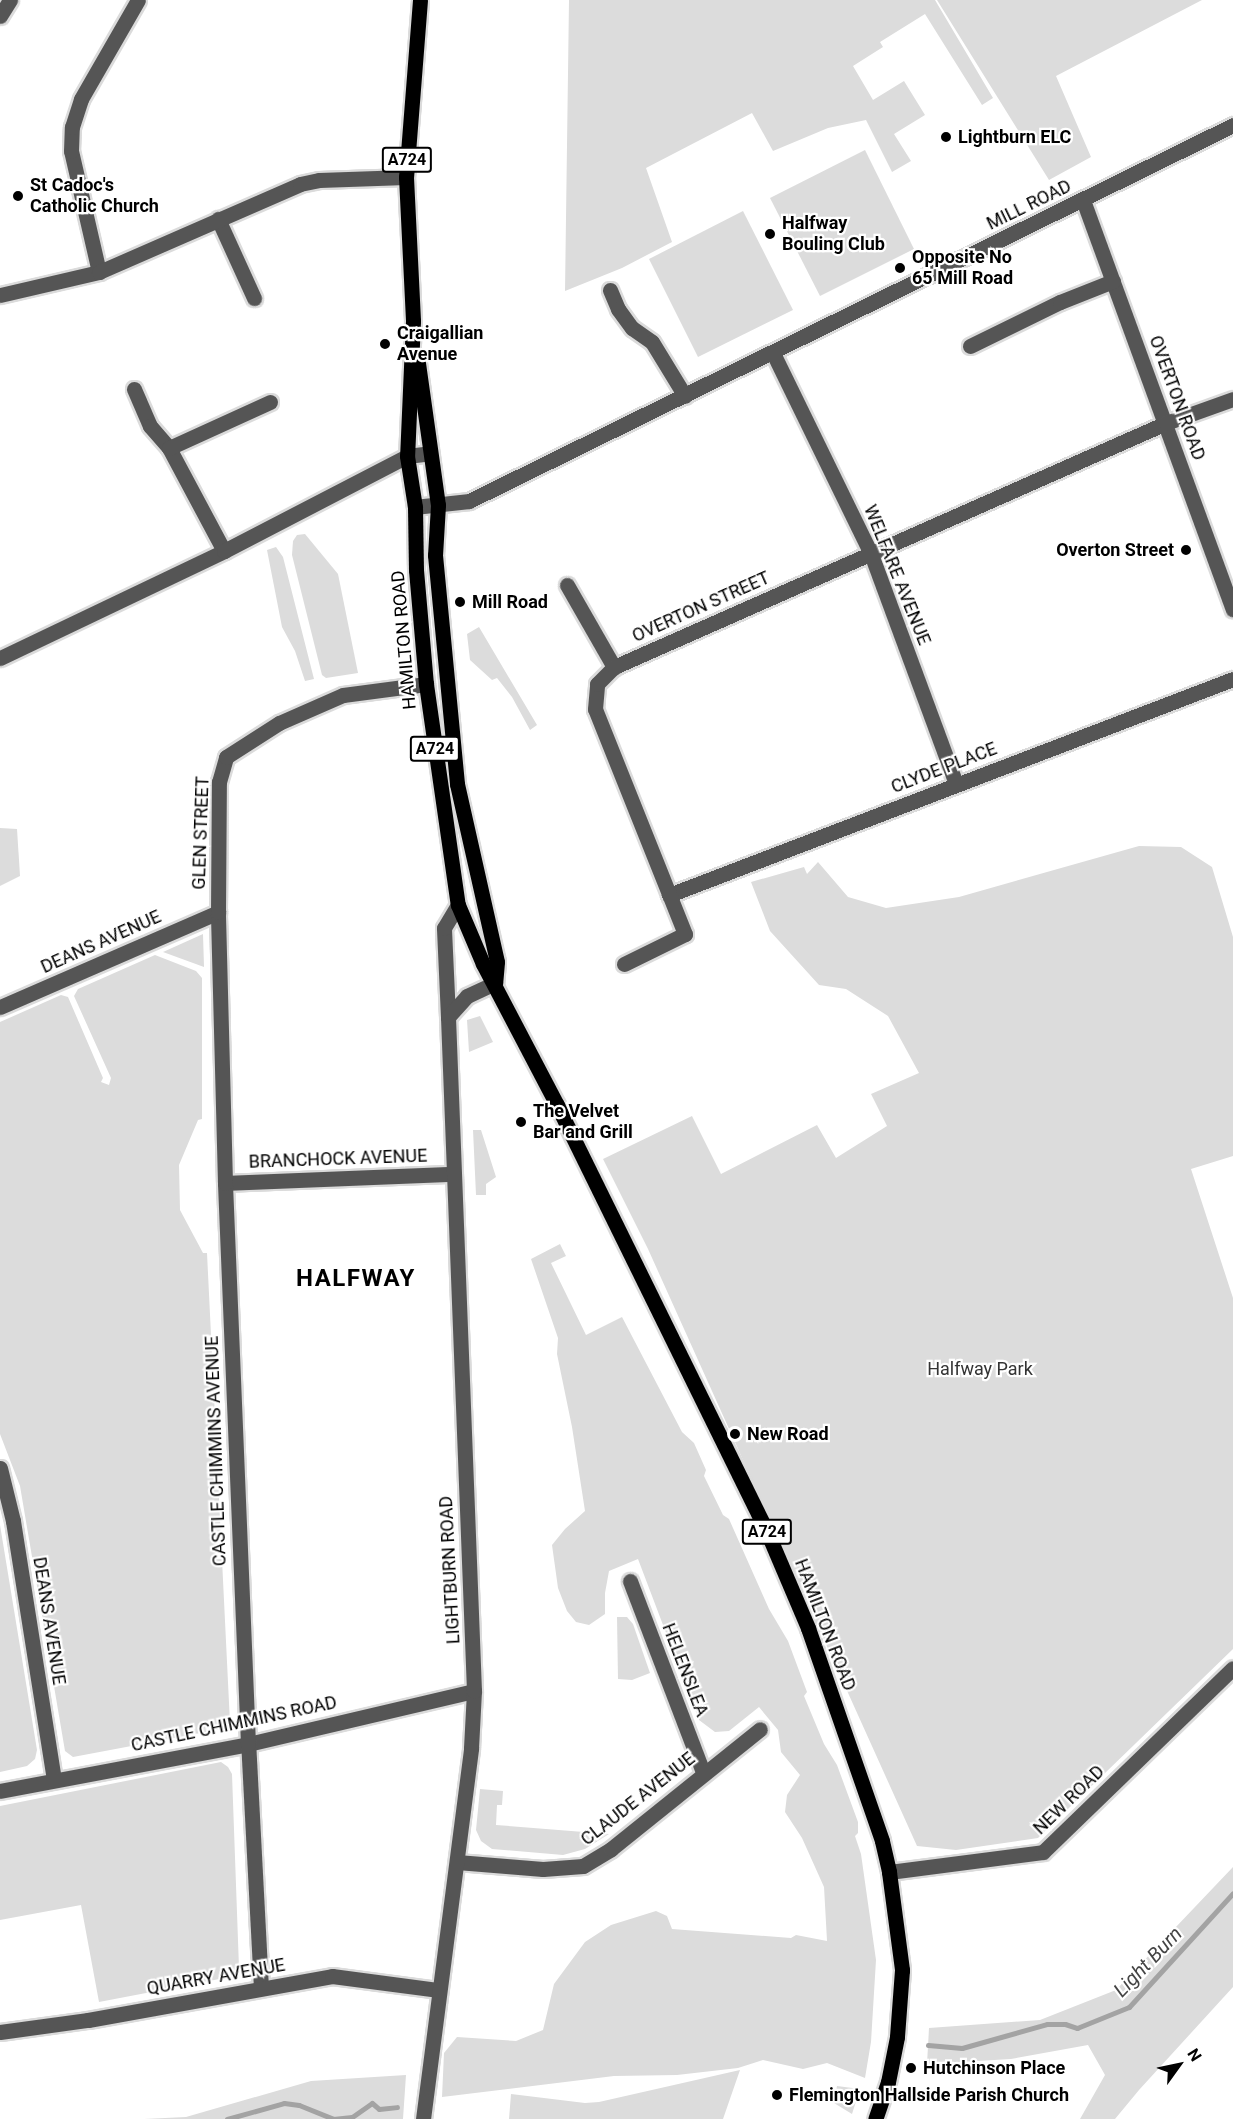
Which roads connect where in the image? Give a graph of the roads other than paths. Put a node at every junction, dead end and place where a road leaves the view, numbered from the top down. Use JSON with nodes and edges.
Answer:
{"nodes":[{"id":1,"x":10,"y":0,"type":"edge"},
{"id":2,"x":138,"y":0,"type":"edge"},
{"id":3,"x":420,"y":0,"type":"edge"},
{"id":4,"x":0,"y":16,"type":"edge"},
{"id":5,"x":1233,"y":125,"type":"edge"},
{"id":6,"x":406,"y":177,"type":"junction"},
{"id":7,"x":1083,"y":200,"type":"junction"},
{"id":8,"x":218,"y":219,"type":"junction"},
{"id":9,"x":99,"y":272,"type":"junction"},
{"id":10,"x":1113,"y":281,"type":"junction"},
{"id":11,"x":610,"y":290,"type":"dead end"},
{"id":12,"x":0,"y":295,"type":"edge"},
{"id":13,"x":254,"y":298,"type":"dead end"},
{"id":14,"x":413,"y":321,"type":"junction"},
{"id":15,"x":970,"y":346,"type":"dead end"},
{"id":16,"x":773,"y":353,"type":"junction"},
{"id":17,"x":134,"y":389,"type":"dead end"},
{"id":18,"x":685,"y":396,"type":"junction"},
{"id":19,"x":1233,"y":399,"type":"edge"},
{"id":20,"x":270,"y":402,"type":"dead end"},
{"id":21,"x":1166,"y":423,"type":"junction"},
{"id":22,"x":169,"y":448,"type":"junction"},
{"id":23,"x":430,"y":453,"type":"junction"},
{"id":24,"x":407,"y":456,"type":"junction"},
{"id":25,"x":438,"y":505,"type":"junction"},
{"id":26,"x":415,"y":507,"type":"junction"},
{"id":27,"x":224,"y":551,"type":"junction"},
{"id":28,"x":871,"y":554,"type":"junction"},
{"id":29,"x":567,"y":585,"type":"dead end"},
{"id":30,"x":1233,"y":609,"type":"edge"},
{"id":31,"x":0,"y":658,"type":"edge"},
{"id":32,"x":614,"y":667,"type":"junction"},
{"id":33,"x":1233,"y":679,"type":"edge"},
{"id":34,"x":426,"y":684,"type":"junction"},
{"id":35,"x":956,"y":784,"type":"junction"},
{"id":36,"x":669,"y":895,"type":"junction"},
{"id":37,"x":458,"y":905,"type":"junction"},
{"id":38,"x":218,"y":912,"type":"junction"},
{"id":39,"x":624,"y":964,"type":"dead end"},
{"id":40,"x":495,"y":983,"type":"junction"},
{"id":41,"x":0,"y":1007,"type":"edge"},
{"id":42,"x":448,"y":1017,"type":"junction"},
{"id":43,"x":453,"y":1174,"type":"junction"},
{"id":44,"x":225,"y":1183,"type":"junction"},
{"id":45,"x":0,"y":1468,"type":"edge"},
{"id":46,"x":630,"y":1581,"type":"dead end"},
{"id":47,"x":1233,"y":1668,"type":"edge"},
{"id":48,"x":474,"y":1691,"type":"junction"},
{"id":49,"x":760,"y":1728,"type":"dead end"},
{"id":50,"x":248,"y":1744,"type":"junction"},
{"id":51,"x":703,"y":1772,"type":"junction"},
{"id":52,"x":54,"y":1780,"type":"junction"},
{"id":53,"x":0,"y":1791,"type":"edge"},
{"id":54,"x":457,"y":1862,"type":"junction"},
{"id":55,"x":889,"y":1872,"type":"junction"},
{"id":56,"x":261,"y":1988,"type":"junction"},
{"id":57,"x":440,"y":1990,"type":"junction"},
{"id":58,"x":0,"y":2032,"type":"edge"},
{"id":59,"x":423,"y":2119,"type":"edge"},
{"id":60,"x":875,"y":2119,"type":"edge"}],
"edges":[{"from":1,"to":4,"type":"street"},
{"from":2,"to":9,"type":"street"},
{"from":3,"to":6,"type":"main road","name":"HAMILTON ROAD","number":"A724"},
{"from":5,"to":7,"type":"street","name":"MILL ROAD"},
{"from":6,"to":8,"type":"street"},
{"from":6,"to":14,"type":"main road","name":"HAMILTON ROAD","number":"A724"},
{"from":7,"to":10,"type":"street","name":"OVERTON ROAD"},
{"from":7,"to":16,"type":"street","name":"MILL ROAD"},
{"from":8,"to":9,"type":"street"},
{"from":8,"to":13,"type":"street"},
{"from":9,"to":12,"type":"street"},
{"from":10,"to":15,"type":"street"},
{"from":10,"to":21,"type":"street","name":"OVERTON ROAD"},
{"from":11,"to":18,"type":"street"},
{"from":14,"to":23,"type":"main road","name":"HAMILTON ROAD","number":"A724"},
{"from":14,"to":24,"type":"main road","name":"HAMILTON ROAD","number":"A724"},
{"from":16,"to":18,"type":"street","name":"MILL ROAD"},
{"from":16,"to":28,"type":"street","name":"WELFARE AVENUE"},
{"from":17,"to":22,"type":"street"},
{"from":18,"to":25,"type":"street","name":"MILL ROAD"},
{"from":19,"to":21,"type":"street","name":"OVERTON STREET"},
{"from":20,"to":22,"type":"street"},
{"from":21,"to":28,"type":"street","name":"OVERTON STREET"},
{"from":21,"to":30,"type":"street","name":"OVERTON ROAD"},
{"from":22,"to":27,"type":"street"},
{"from":23,"to":24,"type":"street"},
{"from":23,"to":25,"type":"main road","name":"HAMILTON ROAD","number":"A724"},
{"from":24,"to":26,"type":"main road","name":"HAMILTON ROAD","number":"A724"},
{"from":24,"to":27,"type":"street"},
{"from":25,"to":26,"type":"street","name":"MILL ROAD"},
{"from":25,"to":40,"type":"main road","name":"HAMILTON ROAD","number":"A724"},
{"from":26,"to":34,"type":"main road","name":"HAMILTON ROAD","number":"A724"},
{"from":27,"to":31,"type":"street"},
{"from":28,"to":32,"type":"street","name":"OVERTON STREET"},
{"from":28,"to":35,"type":"street","name":"WELFARE AVENUE"},
{"from":29,"to":32,"type":"street"},
{"from":32,"to":36,"type":"street","name":"OVERTON STREET"},
{"from":33,"to":35,"type":"street","name":"CLYDE PLACE"},
{"from":34,"to":37,"type":"main road","name":"HAMILTON ROAD","number":"A724"},
{"from":34,"to":38,"type":"street","name":"GLEN STREET"},
{"from":35,"to":36,"type":"street","name":"CLYDE PLACE"},
{"from":36,"to":39,"type":"street","name":"OVERTON STREET"},
{"from":37,"to":40,"type":"main road","name":"HAMILTON ROAD","number":"A724"},
{"from":37,"to":42,"type":"street","name":"LIGHTBURN ROAD"},
{"from":38,"to":41,"type":"street","name":"DEANS AVENUE"},
{"from":38,"to":44,"type":"street","name":"CASTLE CHIMMINS AVENUE"},
{"from":40,"to":42,"type":"street"},
{"from":40,"to":55,"type":"main road","name":"HAMILTON ROAD","number":"A724"},
{"from":42,"to":43,"type":"street","name":"LIGHTBURN ROAD"},
{"from":43,"to":44,"type":"street","name":"BRANCHOCK AVENUE"},
{"from":43,"to":48,"type":"street","name":"LIGHTBURN ROAD"},
{"from":44,"to":50,"type":"street","name":"CASTLE CHIMMINS AVENUE"},
{"from":45,"to":52,"type":"street","name":"DEANS AVENUE"},
{"from":46,"to":51,"type":"street","name":"HELENSLEA"},
{"from":47,"to":55,"type":"street","name":"NEW ROAD"},
{"from":48,"to":50,"type":"street","name":"CASTLE CHIMMINS ROAD"},
{"from":48,"to":54,"type":"street","name":"LIGHTBURN ROAD"},
{"from":49,"to":51,"type":"street","name":"CLAUDE AVENUE"},
{"from":50,"to":52,"type":"street","name":"CASTLE CHIMMINS ROAD"},
{"from":50,"to":56,"type":"street","name":"CASTLE CHIMMINS AVENUE"},
{"from":51,"to":54,"type":"street","name":"CLAUDE AVENUE"},
{"from":52,"to":53,"type":"street","name":"CASTLE CHIMMINS ROAD"},
{"from":54,"to":57,"type":"street","name":"LIGHTBURN ROAD"},
{"from":55,"to":60,"type":"main road","name":"HAMILTON ROAD","number":"A724"},
{"from":56,"to":57,"type":"street","name":"QUARRY AVENUE"},
{"from":56,"to":58,"type":"street","name":"QUARRY AVENUE"},
{"from":57,"to":59,"type":"street","name":"LIGHTBURN ROAD"}]}
